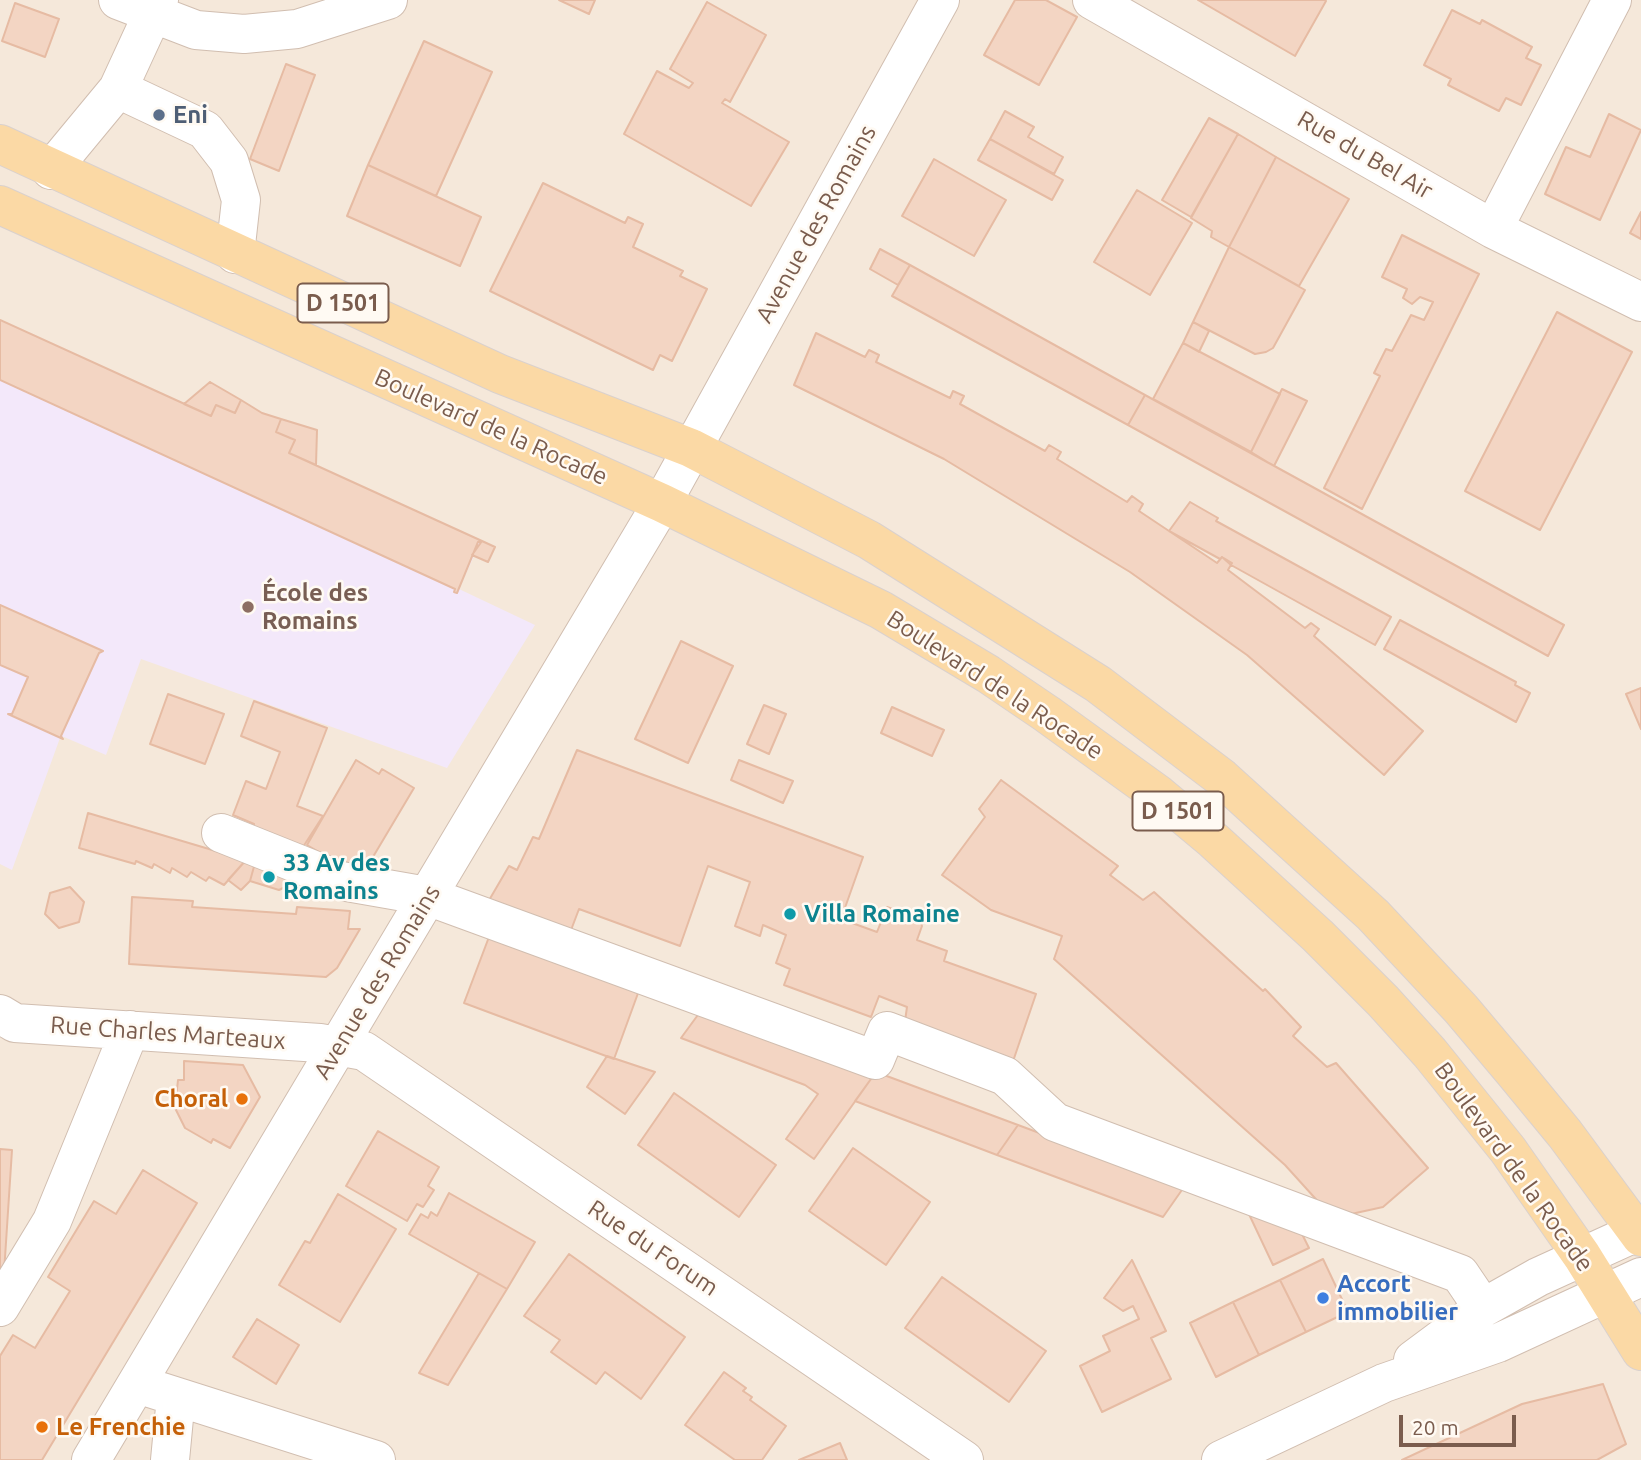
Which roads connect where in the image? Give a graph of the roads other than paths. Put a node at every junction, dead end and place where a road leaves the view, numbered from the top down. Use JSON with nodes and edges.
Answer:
{"nodes":[{"id":1,"x":118,"y":0,"type":"edge"},
{"id":2,"x":388,"y":0,"type":"edge"},
{"id":3,"x":940,"y":0,"type":"edge"},
{"id":4,"x":1092,"y":0,"type":"edge"},
{"id":5,"x":1612,"y":0,"type":"edge"},
{"id":6,"x":156,"y":7,"type":"edge"},
{"id":7,"x":118,"y":89,"type":"junction"},
{"id":8,"x":0,"y":144,"type":"edge"},
{"id":9,"x":51,"y":170,"type":"junction"},
{"id":10,"x":0,"y":205,"type":"edge"},
{"id":11,"x":1493,"y":229,"type":"junction"},
{"id":12,"x":235,"y":254,"type":"junction"},
{"id":13,"x":1641,"y":302,"type":"edge"},
{"id":14,"x":691,"y":448,"type":"junction"},
{"id":15,"x":662,"y":503,"type":"junction"},
{"id":16,"x":222,"y":834,"type":"dead end"},
{"id":17,"x":427,"y":896,"type":"junction"},
{"id":18,"x":0,"y":1014,"type":"edge"},
{"id":19,"x":130,"y":1030,"type":"junction"},
{"id":20,"x":339,"y":1045,"type":"junction"},
{"id":21,"x":1640,"y":1233,"type":"edge"},
{"id":22,"x":1582,"y":1256,"type":"junction"},
{"id":23,"x":1641,"y":1277,"type":"edge"},
{"id":24,"x":1605,"y":1294,"type":"junction"},
{"id":25,"x":0,"y":1307,"type":"edge"},
{"id":26,"x":1483,"y":1308,"type":"junction"},
{"id":27,"x":1637,"y":1347,"type":"edge"},
{"id":28,"x":1384,"y":1382,"type":"junction"},
{"id":29,"x":136,"y":1384,"type":"junction"},
{"id":30,"x":176,"y":1397,"type":"junction"},
{"id":31,"x":91,"y":1460,"type":"edge"},
{"id":32,"x":170,"y":1460,"type":"edge"},
{"id":33,"x":376,"y":1460,"type":"edge"},
{"id":34,"x":964,"y":1460,"type":"edge"},
{"id":35,"x":1221,"y":1460,"type":"edge"}],
"edges":[{"from":1,"to":6,"type":"street"},
{"from":2,"to":6,"type":"street"},
{"from":3,"to":14,"type":"street","name":"Avenue des Romains"},
{"from":4,"to":11,"type":"street","name":"Rue du Bel Air"},
{"from":5,"to":11,"type":"street"},
{"from":6,"to":7,"type":"street"},
{"from":7,"to":9,"type":"street"},
{"from":7,"to":12,"type":"street"},
{"from":8,"to":9,"type":"main road","number":"D 1501"},
{"from":9,"to":12,"type":"main road","number":"D 1501"},
{"from":10,"to":15,"type":"main road","name":"Boulevard de la Rocade","number":"D 1501"},
{"from":11,"to":13,"type":"street","name":"Rue du Bel Air"},
{"from":12,"to":14,"type":"main road","number":"D 1501"},
{"from":14,"to":15,"type":"street","name":"Avenue des Romains"},
{"from":14,"to":21,"type":"main road","number":"D 1501"},
{"from":15,"to":17,"type":"street","name":"Avenue des Romains"},
{"from":15,"to":22,"type":"main road","name":"Boulevard de la Rocade","number":"D 1501"},
{"from":16,"to":17,"type":"street"},
{"from":17,"to":20,"type":"street","name":"Avenue des Romains"},
{"from":17,"to":26,"type":"street"},
{"from":18,"to":19,"type":"street","name":"Rue Charles Marteaux"},
{"from":19,"to":20,"type":"street","name":"Rue Charles Marteaux"},
{"from":19,"to":25,"type":"street"},
{"from":20,"to":29,"type":"street","name":"Avenue des Romains"},
{"from":20,"to":34,"type":"street","name":"Rue du Forum"},
{"from":21,"to":22,"type":"street"},
{"from":22,"to":24,"type":"main road","name":"Boulevard de la Rocade","number":"D 1501"},
{"from":22,"to":26,"type":"street"},
{"from":23,"to":24,"type":"street"},
{"from":24,"to":27,"type":"main road","name":"Boulevard de la Rocade","number":"D 1501"},
{"from":24,"to":28,"type":"street"},
{"from":26,"to":28,"type":"street"},
{"from":28,"to":35,"type":"street"},
{"from":29,"to":30,"type":"street"},
{"from":29,"to":31,"type":"street","name":"Avenue des Romains"},
{"from":30,"to":32,"type":"street"},
{"from":30,"to":33,"type":"street"}]}
